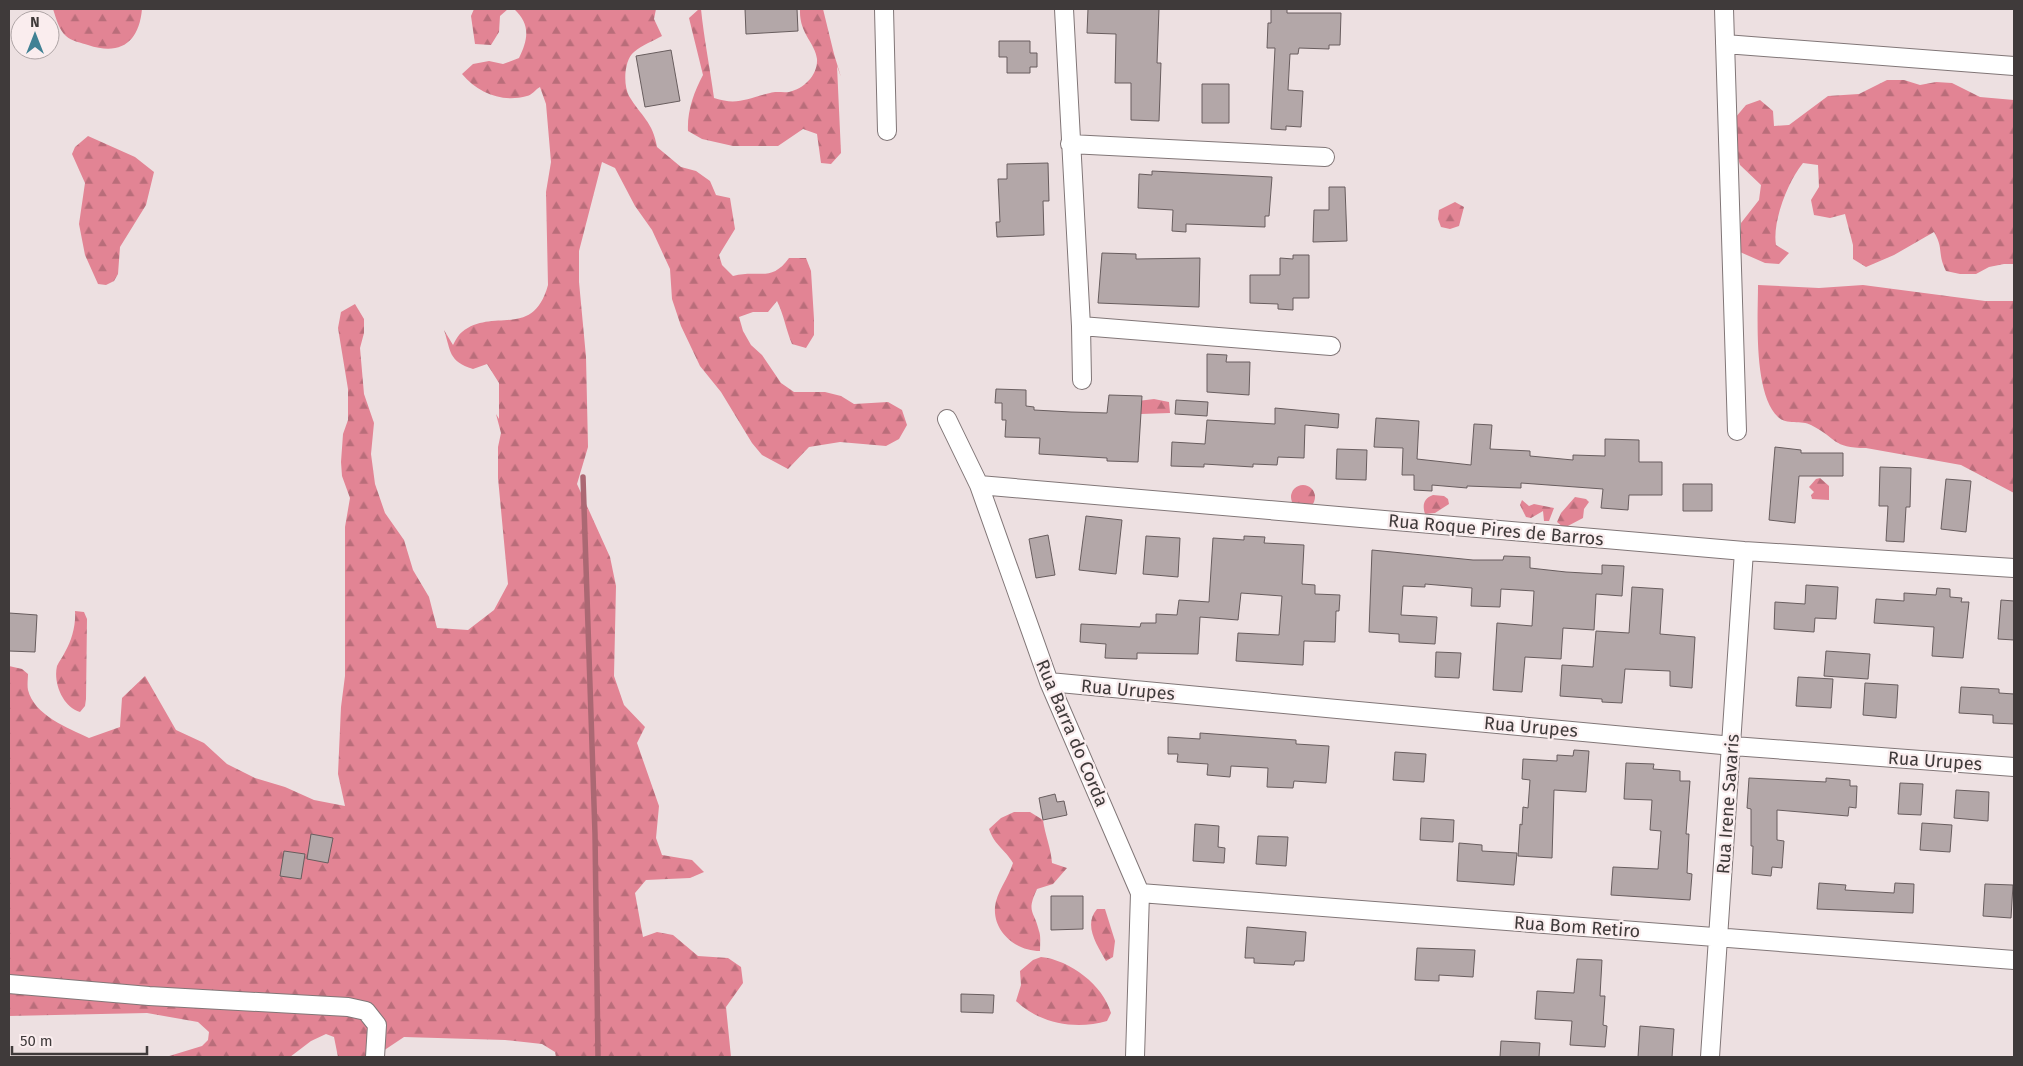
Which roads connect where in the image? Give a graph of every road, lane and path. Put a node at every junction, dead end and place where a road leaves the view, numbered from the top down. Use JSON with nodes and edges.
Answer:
{"nodes":[{"id":1,"x":884,"y":9,"type":"edge"},
{"id":2,"x":1064,"y":9,"type":"edge"},
{"id":3,"x":1724,"y":9,"type":"edge"},
{"id":4,"x":1725,"y":44,"type":"junction"},
{"id":5,"x":2014,"y":66,"type":"edge"},
{"id":6,"x":888,"y":131,"type":"dead end"},
{"id":7,"x":1070,"y":144,"type":"junction"},
{"id":8,"x":1325,"y":157,"type":"dead end"},
{"id":9,"x":1082,"y":326,"type":"junction"},
{"id":10,"x":1331,"y":346,"type":"dead end"},
{"id":11,"x":1082,"y":380,"type":"dead end"},
{"id":12,"x":947,"y":419,"type":"dead end"},
{"id":13,"x":1736,"y":431,"type":"dead end"},
{"id":14,"x":979,"y":485,"type":"junction"},
{"id":15,"x":1744,"y":551,"type":"junction"},
{"id":16,"x":2014,"y":568,"type":"edge"},
{"id":17,"x":1049,"y":682,"type":"junction"},
{"id":18,"x":1733,"y":746,"type":"junction"},
{"id":19,"x":2014,"y":767,"type":"edge"},
{"id":20,"x":1140,"y":893,"type":"junction"},
{"id":21,"x":1719,"y":938,"type":"junction"},
{"id":22,"x":2014,"y":960,"type":"edge"},
{"id":23,"x":9,"y":984,"type":"edge"},
{"id":24,"x":376,"y":1057,"type":"edge"},
{"id":25,"x":1135,"y":1057,"type":"edge"},
{"id":26,"x":1710,"y":1057,"type":"edge"}],
"edges":[{"from":1,"to":6,"type":"street"},
{"from":2,"to":7,"type":"street"},
{"from":3,"to":4,"type":"street"},
{"from":4,"to":5,"type":"street"},
{"from":4,"to":13,"type":"street"},
{"from":7,"to":8,"type":"street"},
{"from":7,"to":9,"type":"street"},
{"from":9,"to":10,"type":"street"},
{"from":9,"to":11,"type":"street"},
{"from":12,"to":14,"type":"street","name":"Rua Barra do Corda"},
{"from":14,"to":15,"type":"street","name":"Rua Roque Pires de Barros"},
{"from":14,"to":17,"type":"street","name":"Rua Barra do Corda"},
{"from":15,"to":16,"type":"street","name":"Rua Roque Pires de Barros"},
{"from":15,"to":18,"type":"street","name":"Rua Irene Savaris"},
{"from":17,"to":18,"type":"street","name":"Rua Urupes"},
{"from":17,"to":20,"type":"street","name":"Rua Barra do Corda"},
{"from":18,"to":19,"type":"street","name":"Rua Urupes"},
{"from":18,"to":21,"type":"street","name":"Rua Irene Savaris"},
{"from":20,"to":21,"type":"street","name":"Rua Bom Retiro"},
{"from":20,"to":25,"type":"street","name":"Rua Barra do Corda"},
{"from":21,"to":22,"type":"street","name":"Rua Bom Retiro"},
{"from":21,"to":26,"type":"street","name":"Rua Irene Savaris"},
{"from":23,"to":24,"type":"street"}]}
